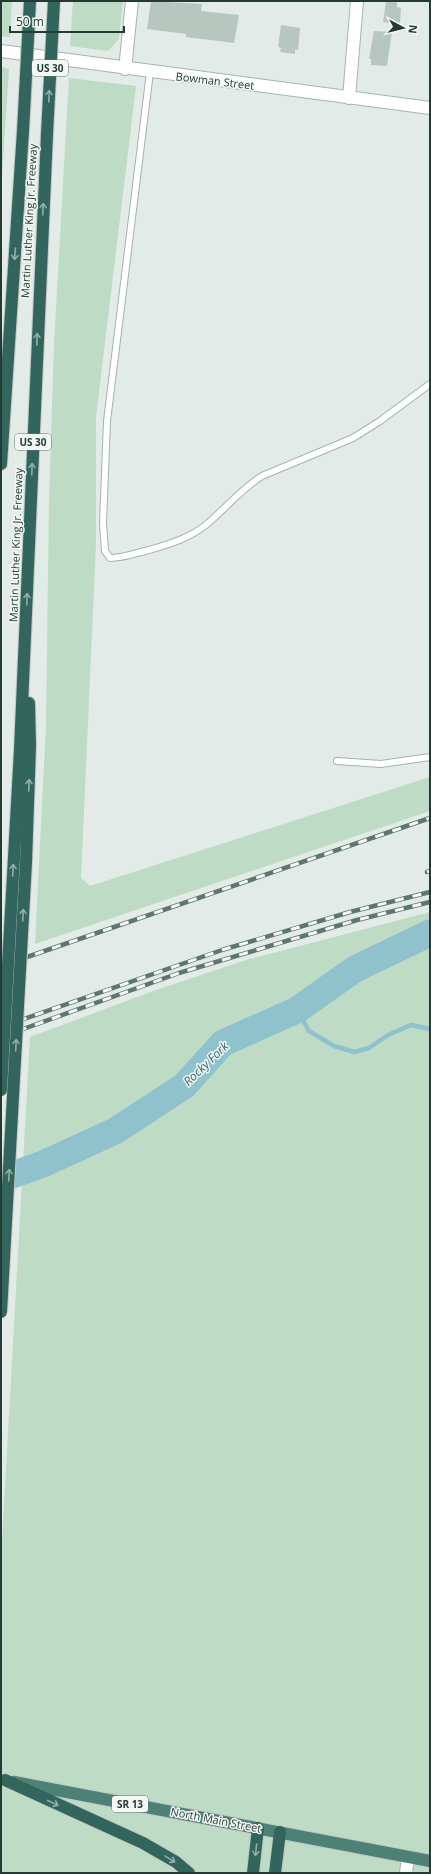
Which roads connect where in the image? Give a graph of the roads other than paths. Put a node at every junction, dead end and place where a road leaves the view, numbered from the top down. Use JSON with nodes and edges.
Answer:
{"nodes":[{"id":1,"x":30,"y":1,"type":"edge"},
{"id":2,"x":54,"y":1,"type":"edge"},
{"id":3,"x":132,"y":1,"type":"edge"},
{"id":4,"x":357,"y":1,"type":"edge"},
{"id":5,"x":1,"y":51,"type":"edge"},
{"id":6,"x":125,"y":69,"type":"junction"},
{"id":7,"x":150,"y":72,"type":"junction"},
{"id":8,"x":349,"y":98,"type":"junction"},
{"id":9,"x":430,"y":108,"type":"edge"},
{"id":10,"x":430,"y":384,"type":"edge"},
{"id":11,"x":1,"y":464,"type":"edge"},
{"id":12,"x":25,"y":748,"type":"junction"},
{"id":13,"x":430,"y":757,"type":"edge"},
{"id":14,"x":337,"y":761,"type":"dead end"},
{"id":15,"x":1,"y":1090,"type":"edge"},
{"id":16,"x":1,"y":1312,"type":"edge"},
{"id":17,"x":3,"y":1780,"type":"edge"},
{"id":18,"x":258,"y":1828,"type":"junction"},
{"id":19,"x":280,"y":1832,"type":"junction"},
{"id":20,"x":408,"y":1857,"type":"junction"},
{"id":21,"x":430,"y":1861,"type":"edge"},
{"id":22,"x":189,"y":1873,"type":"edge"},
{"id":23,"x":253,"y":1873,"type":"edge"},
{"id":24,"x":275,"y":1873,"type":"edge"},
{"id":25,"x":406,"y":1873,"type":"edge"}],
"edges":[{"from":1,"to":11,"type":"highway","name":"Martin Luther King Jr. Freeway","number":"US 30","one_way":true,"bridge":true},
{"from":12,"to":2,"type":"highway","name":"Martin Luther King Jr. Freeway","number":"US 30","one_way":true,"bridge":true},
{"from":3,"to":6,"type":"street"},
{"from":4,"to":8,"type":"street"},
{"from":5,"to":6,"type":"street","name":"Bowman Street"},
{"from":6,"to":7,"type":"street","name":"Bowman Street"},
{"from":7,"to":8,"type":"street","name":"Bowman Street"},
{"from":7,"to":10,"type":"lane"},
{"from":8,"to":9,"type":"street","name":"Bowman Street"},
{"from":15,"to":12,"type":"highway","name":"Martin Luther King Jr. Freeway","number":"US 30","one_way":true,"bridge":true},
{"from":16,"to":12,"type":"highway","one_way":true,"bridge":true},
{"from":13,"to":14,"type":"lane"},
{"from":17,"to":18,"type":"highway","name":"North Main Street","number":"SR 13"},
{"from":17,"to":22,"type":"highway","one_way":true},
{"from":18,"to":19,"type":"highway","name":"North Main Street","number":"SR 13"},
{"from":18,"to":23,"type":"highway","one_way":true},
{"from":19,"to":20,"type":"highway","name":"North Main Street","number":"SR 13"},
{"from":19,"to":24,"type":"highway"},
{"from":20,"to":21,"type":"highway","name":"North Main Street","number":"SR 13"},
{"from":20,"to":25,"type":"street"}]}
